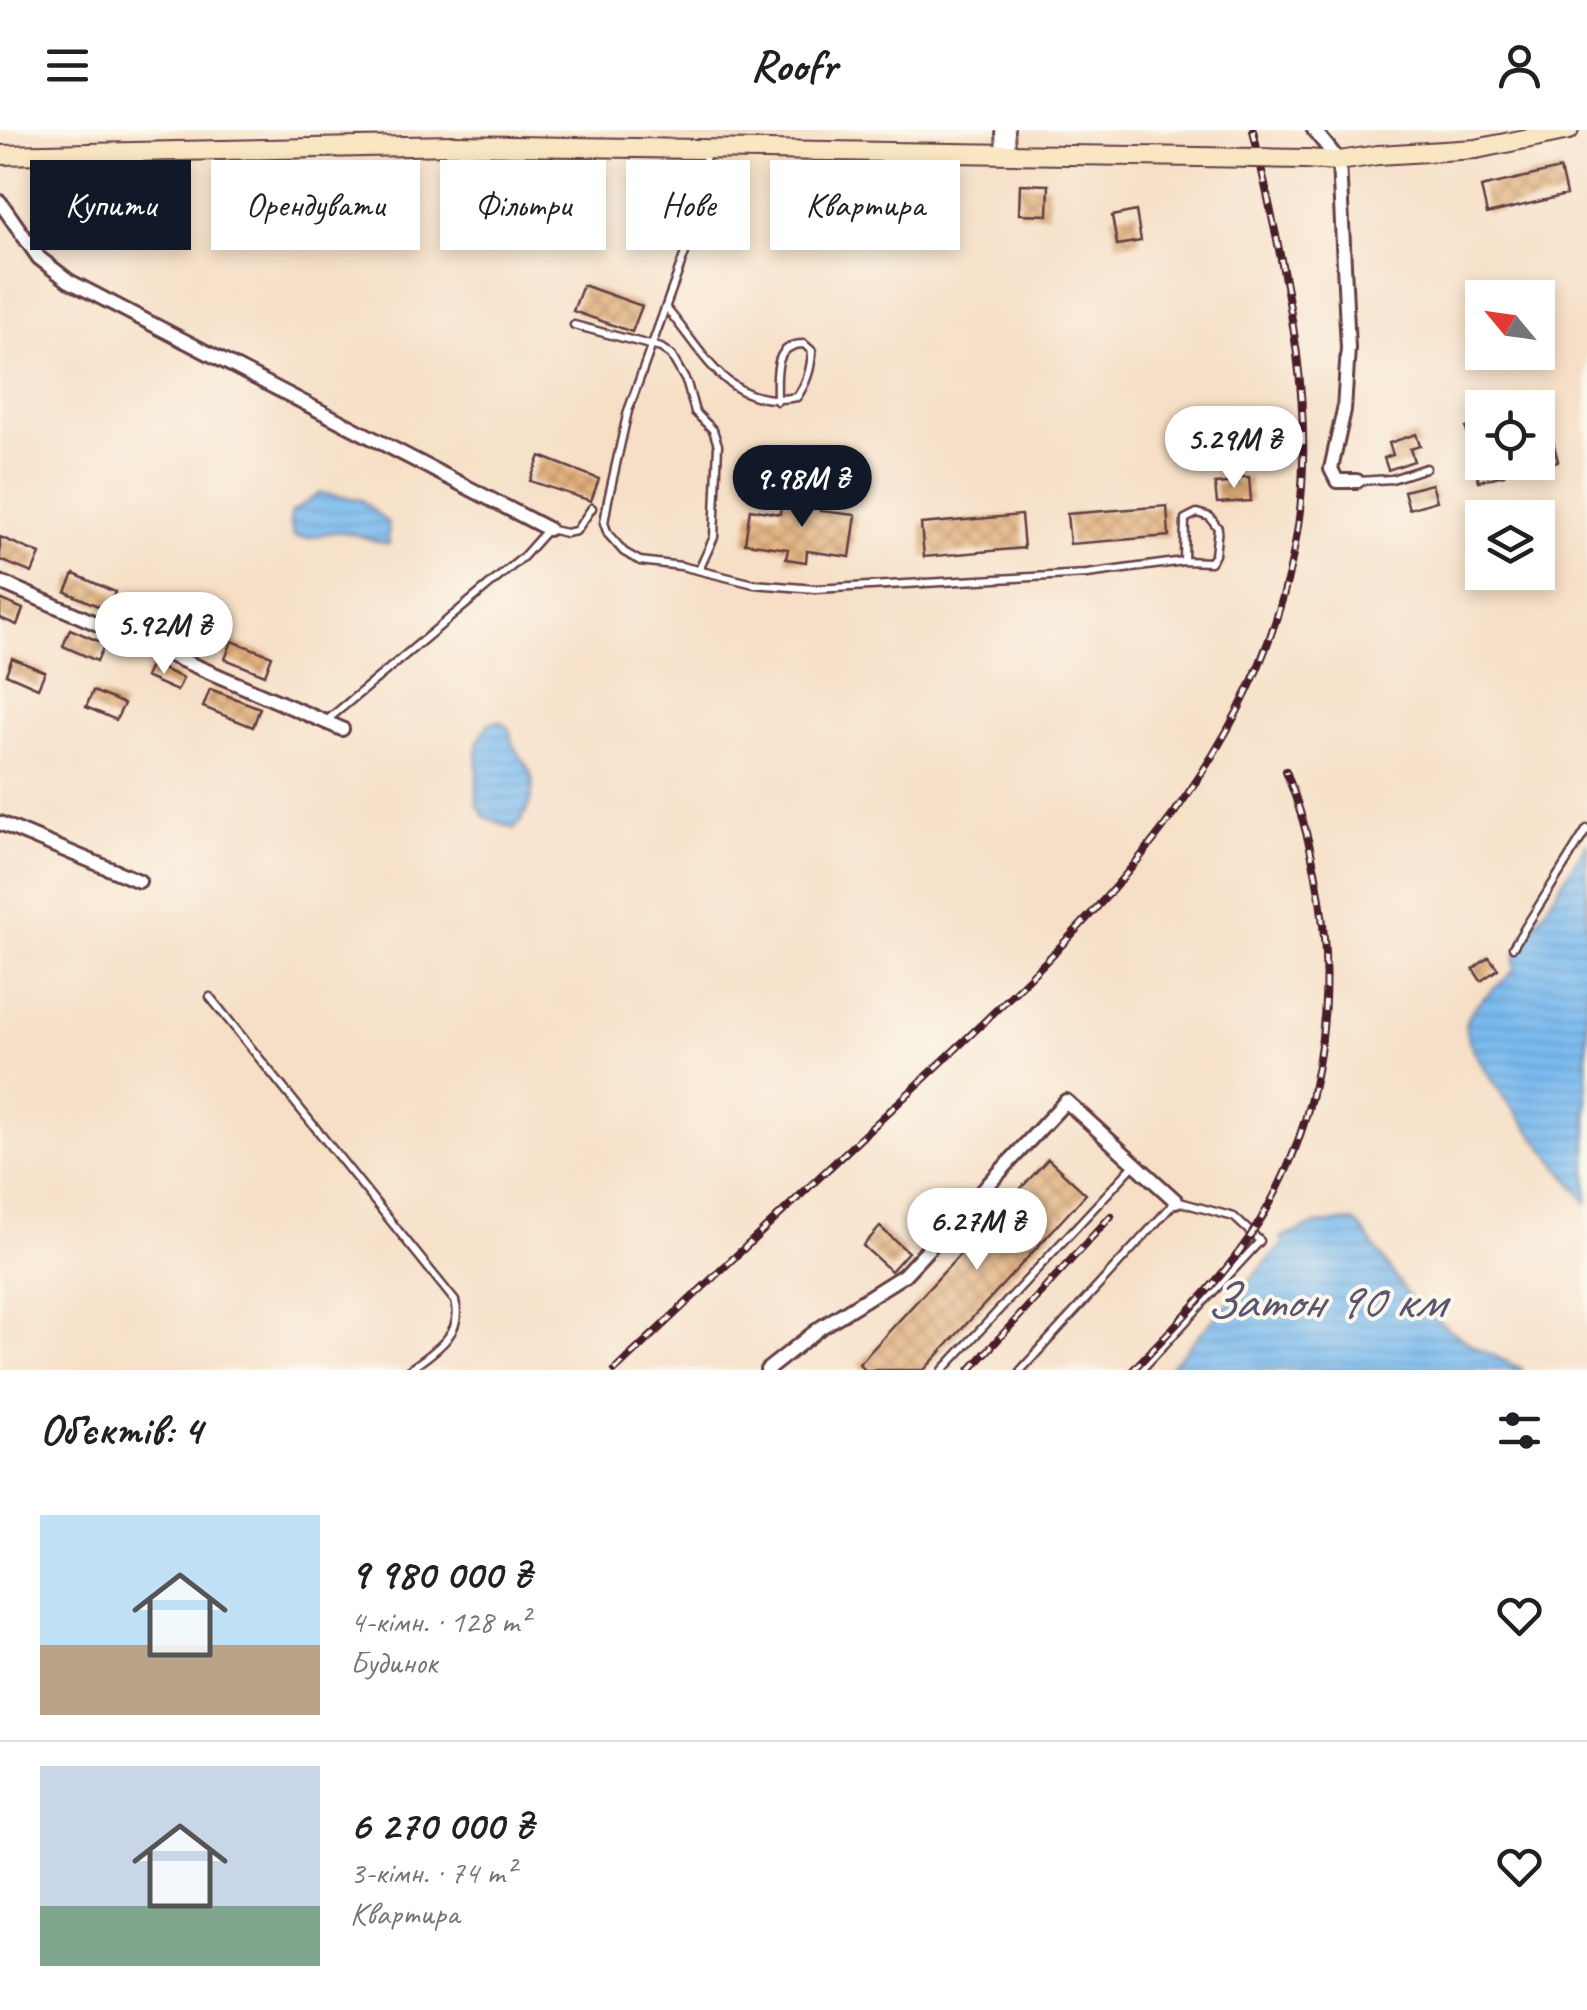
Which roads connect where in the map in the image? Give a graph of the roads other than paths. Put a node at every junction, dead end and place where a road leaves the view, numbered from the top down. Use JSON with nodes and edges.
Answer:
{"nodes":[{"id":1,"x":1005,"y":130,"type":"edge"},
{"id":2,"x":1314,"y":130,"type":"edge"},
{"id":3,"x":1569,"y":130,"type":"edge"},
{"id":4,"x":706,"y":150,"type":"junction"},
{"id":5,"x":0,"y":154,"type":"edge"},
{"id":6,"x":1006,"y":154,"type":"junction"},
{"id":7,"x":1338,"y":161,"type":"junction"},
{"id":8,"x":0,"y":202,"type":"edge"},
{"id":9,"x":666,"y":308,"type":"junction"},
{"id":10,"x":574,"y":325,"type":"dead end"},
{"id":11,"x":650,"y":345,"type":"junction"},
{"id":12,"x":778,"y":401,"type":"junction"},
{"id":13,"x":1426,"y":468,"type":"dead end"},
{"id":14,"x":1357,"y":481,"type":"joint"},
{"id":15,"x":592,"y":508,"type":"dead end"},
{"id":16,"x":548,"y":528,"type":"junction"},
{"id":17,"x":1184,"y":561,"type":"junction"},
{"id":18,"x":699,"y":570,"type":"junction"},
{"id":19,"x":0,"y":582,"type":"edge"},
{"id":20,"x":326,"y":721,"type":"junction"},
{"id":21,"x":342,"y":729,"type":"dead end"},
{"id":22,"x":0,"y":822,"type":"edge"},
{"id":23,"x":1587,"y":829,"type":"edge"},
{"id":24,"x":139,"y":881,"type":"dead end"},
{"id":25,"x":1512,"y":947,"type":"dead end"},
{"id":26,"x":210,"y":997,"type":"dead end"},
{"id":27,"x":1135,"y":1164,"type":"junction"},
{"id":28,"x":1176,"y":1202,"type":"junction"},
{"id":29,"x":409,"y":1370,"type":"edge"},
{"id":30,"x":767,"y":1370,"type":"edge"},
{"id":31,"x":943,"y":1370,"type":"edge"},
{"id":32,"x":1021,"y":1370,"type":"edge"},
{"id":33,"x":1141,"y":1370,"type":"edge"}],
"edges":[{"from":1,"to":6,"type":"street"},
{"from":2,"to":7,"type":"street"},
{"from":3,"to":7,"type":"main road"},
{"from":4,"to":5,"type":"main road"},
{"from":4,"to":6,"type":"main road"},
{"from":4,"to":9,"type":"lane"},
{"from":6,"to":7,"type":"main road","bridge":true},
{"from":7,"to":14,"type":"street"},
{"from":8,"to":16,"type":"street"},
{"from":9,"to":11,"type":"lane"},
{"from":9,"to":12,"type":"lane"},
{"from":10,"to":11,"type":"lane"},
{"from":11,"to":18,"type":"lane"},
{"from":11,"to":18,"type":"lane"},
{"from":12,"to":12,"type":"lane"},
{"from":13,"to":14,"type":"lane"},
{"from":15,"to":16,"type":"lane"},
{"from":16,"to":20,"type":"lane"},
{"from":17,"to":17,"type":"lane"},
{"from":17,"to":18,"type":"lane"},
{"from":19,"to":20,"type":"street"},
{"from":20,"to":21,"type":"street"},
{"from":22,"to":24,"type":"street"},
{"from":23,"to":25,"type":"lane"},
{"from":26,"to":29,"type":"lane"},
{"from":27,"to":28,"type":"street"},
{"from":27,"to":30,"type":"street"},
{"from":27,"to":31,"type":"lane"},
{"from":28,"to":32,"type":"lane"},
{"from":28,"to":33,"type":"lane"}]}
